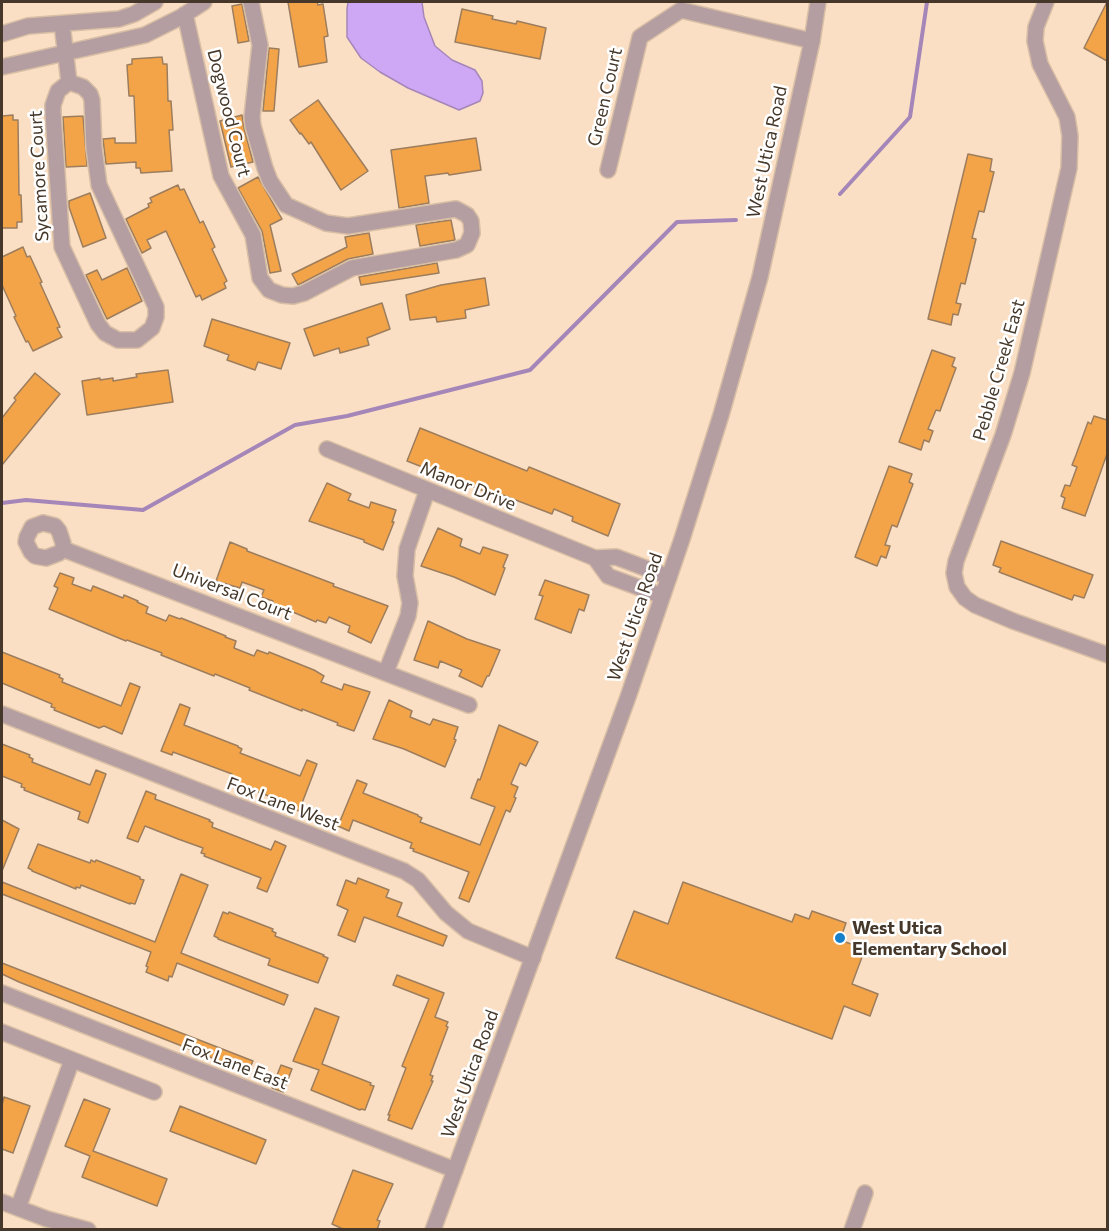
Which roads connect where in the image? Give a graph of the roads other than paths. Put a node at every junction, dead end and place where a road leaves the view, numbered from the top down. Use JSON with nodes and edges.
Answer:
{"nodes":[{"id":1,"x":155,"y":2,"type":"edge"},
{"id":2,"x":175,"y":2,"type":"edge"},
{"id":3,"x":204,"y":2,"type":"edge"},
{"id":4,"x":251,"y":2,"type":"edge"},
{"id":5,"x":818,"y":2,"type":"edge"},
{"id":6,"x":1046,"y":2,"type":"edge"},
{"id":7,"x":184,"y":15,"type":"junction"},
{"id":8,"x":62,"y":24,"type":"junction"},
{"id":9,"x":2,"y":34,"type":"edge"},
{"id":10,"x":812,"y":41,"type":"junction"},
{"id":11,"x":65,"y":53,"type":"junction"},
{"id":12,"x":2,"y":67,"type":"edge"},
{"id":13,"x":69,"y":82,"type":"junction"},
{"id":14,"x":608,"y":170,"type":"dead end"},
{"id":15,"x":327,"y":449,"type":"dead end"},
{"id":16,"x":427,"y":490,"type":"junction"},
{"id":17,"x":63,"y":549,"type":"dead end"},
{"id":18,"x":595,"y":558,"type":"junction"},
{"id":19,"x":669,"y":577,"type":"junction"},
{"id":20,"x":662,"y":596,"type":"junction"},
{"id":21,"x":1107,"y":655,"type":"edge"},
{"id":22,"x":386,"y":672,"type":"junction"},
{"id":23,"x":468,"y":705,"type":"dead end"},
{"id":24,"x":2,"y":714,"type":"edge"},
{"id":25,"x":533,"y":958,"type":"junction"},
{"id":26,"x":2,"y":993,"type":"edge"},
{"id":27,"x":2,"y":1032,"type":"edge"},
{"id":28,"x":72,"y":1060,"type":"junction"},
{"id":29,"x":154,"y":1092,"type":"dead end"},
{"id":30,"x":455,"y":1170,"type":"junction"},
{"id":31,"x":865,"y":1193,"type":"dead end"},
{"id":32,"x":2,"y":1202,"type":"edge"},
{"id":33,"x":18,"y":1208,"type":"junction"},
{"id":34,"x":88,"y":1230,"type":"edge"},
{"id":35,"x":434,"y":1230,"type":"edge"},
{"id":36,"x":852,"y":1230,"type":"edge"}],
"edges":[{"from":1,"to":8,"type":"street"},
{"from":2,"to":7,"type":"street"},
{"from":3,"to":7,"type":"street"},
{"from":4,"to":7,"type":"street","name":"Dogwood Court"},
{"from":5,"to":10,"type":"street","name":"West Utica Road"},
{"from":6,"to":21,"type":"street","name":"Pebble Creek East"},
{"from":7,"to":11,"type":"street"},
{"from":8,"to":9,"type":"street"},
{"from":8,"to":11,"type":"street"},
{"from":10,"to":14,"type":"street","name":"Green Court"},
{"from":10,"to":19,"type":"street","name":"West Utica Road"},
{"from":11,"to":12,"type":"street"},
{"from":11,"to":13,"type":"street"},
{"from":13,"to":13,"type":"street","name":"Sycamore Court"},
{"from":15,"to":16,"type":"street","name":"Manor Drive"},
{"from":16,"to":18,"type":"street","name":"Manor Drive"},
{"from":16,"to":22,"type":"street"},
{"from":17,"to":22,"type":"street","name":"Universal Court"},
{"from":18,"to":19,"type":"street","name":"Manor Drive"},
{"from":18,"to":20,"type":"street","name":"Manor Drive"},
{"from":19,"to":20,"type":"street","name":"West Utica Road"},
{"from":20,"to":25,"type":"street","name":"West Utica Road"},
{"from":22,"to":23,"type":"street","name":"Universal Court"},
{"from":24,"to":25,"type":"street","name":"Fox Lane West"},
{"from":25,"to":30,"type":"street","name":"West Utica Road"},
{"from":26,"to":30,"type":"street","name":"Fox Lane East"},
{"from":27,"to":28,"type":"street"},
{"from":28,"to":29,"type":"street"},
{"from":28,"to":33,"type":"street"},
{"from":30,"to":35,"type":"street","name":"West Utica Road"},
{"from":31,"to":36,"type":"street"},
{"from":32,"to":33,"type":"street"},
{"from":33,"to":34,"type":"street"}]}
